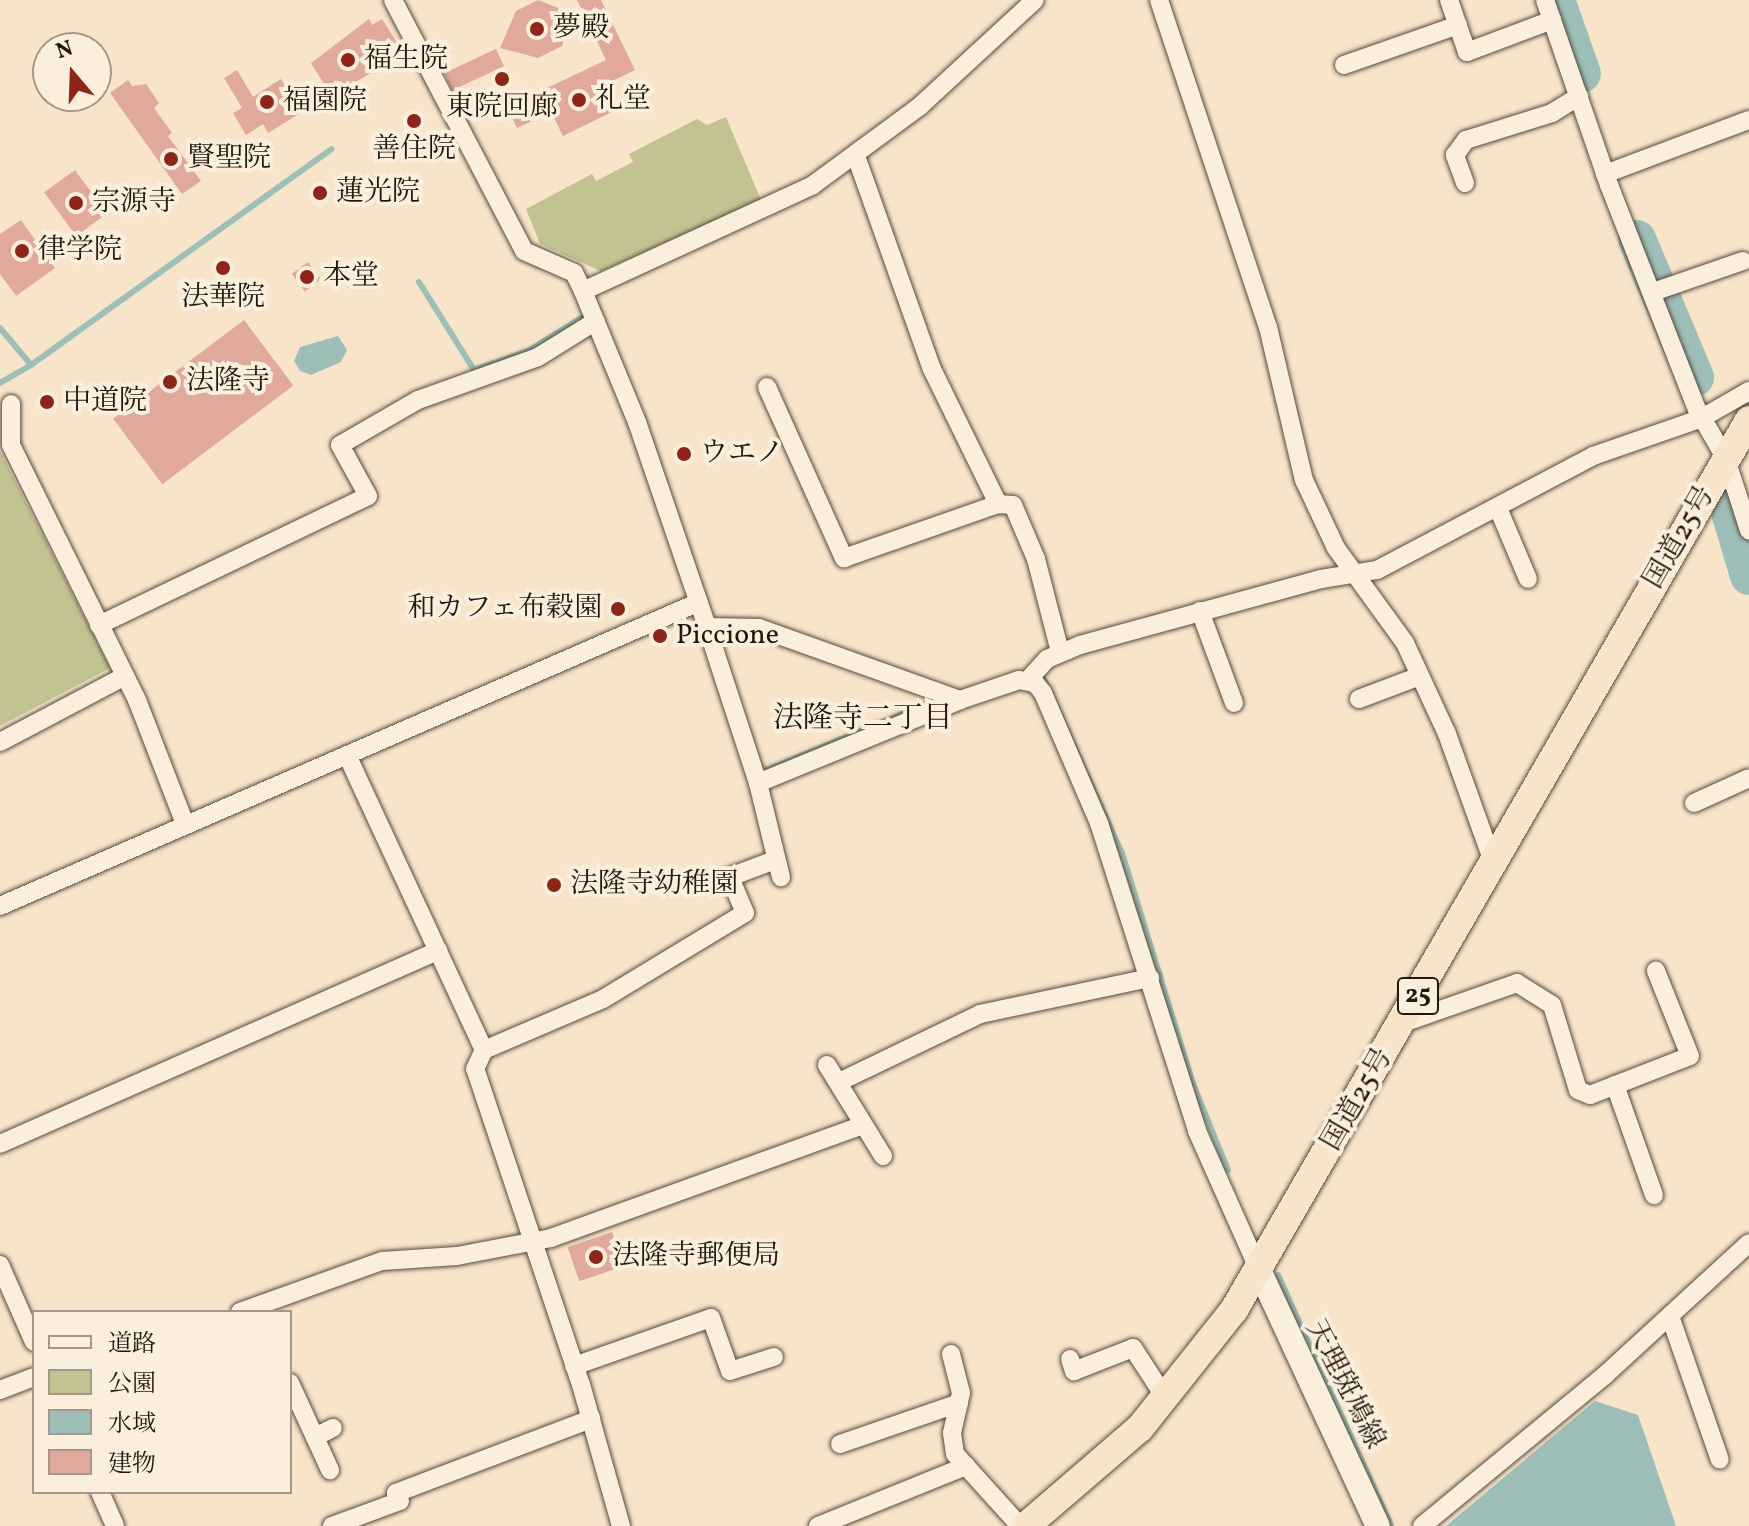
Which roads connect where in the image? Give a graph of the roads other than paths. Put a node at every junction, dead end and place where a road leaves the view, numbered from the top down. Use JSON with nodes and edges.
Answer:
{"nodes":[{"id":1,"x":393,"y":0,"type":"edge"},
{"id":2,"x":1035,"y":0,"type":"edge"},
{"id":3,"x":1159,"y":0,"type":"edge"},
{"id":4,"x":1449,"y":0,"type":"edge"},
{"id":5,"x":1545,"y":0,"type":"edge"},
{"id":6,"x":1552,"y":20,"type":"junction"},
{"id":7,"x":1458,"y":25,"type":"junction"},
{"id":8,"x":1344,"y":65,"type":"dead end"},
{"id":9,"x":1579,"y":96,"type":"junction"},
{"id":10,"x":1749,"y":120,"type":"edge"},
{"id":11,"x":856,"y":156,"type":"junction"},
{"id":12,"x":1605,"y":174,"type":"junction"},
{"id":13,"x":1465,"y":183,"type":"dead end"},
{"id":14,"x":1743,"y":261,"type":"dead end"},
{"id":15,"x":583,"y":291,"type":"junction"},
{"id":16,"x":1653,"y":292,"type":"junction"},
{"id":17,"x":592,"y":324,"type":"junction"},
{"id":18,"x":767,"y":387,"type":"dead end"},
{"id":19,"x":1749,"y":391,"type":"edge"},
{"id":20,"x":11,"y":404,"type":"dead end"},
{"id":21,"x":1702,"y":418,"type":"junction"},
{"id":22,"x":1749,"y":420,"type":"edge"},
{"id":23,"x":1726,"y":459,"type":"junction"},
{"id":24,"x":998,"y":504,"type":"junction"},
{"id":25,"x":1498,"y":508,"type":"junction"},
{"id":26,"x":1749,"y":530,"type":"edge"},
{"id":27,"x":1356,"y":575,"type":"junction"},
{"id":28,"x":1528,"y":579,"type":"dead end"},
{"id":29,"x":694,"y":602,"type":"junction"},
{"id":30,"x":1200,"y":611,"type":"junction"},
{"id":31,"x":99,"y":625,"type":"junction"},
{"id":32,"x":707,"y":627,"type":"junction"},
{"id":33,"x":1060,"y":652,"type":"junction"},
{"id":34,"x":125,"y":676,"type":"junction"},
{"id":35,"x":1420,"y":676,"type":"junction"},
{"id":36,"x":1028,"y":680,"type":"junction"},
{"id":37,"x":1359,"y":699,"type":"dead end"},
{"id":38,"x":960,"y":700,"type":"junction"},
{"id":39,"x":1234,"y":703,"type":"dead end"},
{"id":40,"x":0,"y":742,"type":"edge"},
{"id":41,"x":347,"y":755,"type":"junction"},
{"id":42,"x":1749,"y":778,"type":"edge"},
{"id":43,"x":758,"y":783,"type":"junction"},
{"id":44,"x":1694,"y":803,"type":"dead end"},
{"id":45,"x":185,"y":824,"type":"junction"},
{"id":46,"x":1493,"y":862,"type":"junction"},
{"id":47,"x":0,"y":906,"type":"edge"},
{"id":48,"x":438,"y":951,"type":"junction"},
{"id":49,"x":1656,"y":971,"type":"dead end"},
{"id":50,"x":1150,"y":978,"type":"junction"},
{"id":51,"x":1403,"y":1023,"type":"junction"},
{"id":52,"x":484,"y":1050,"type":"junction"},
{"id":53,"x":827,"y":1065,"type":"dead end"},
{"id":54,"x":839,"y":1082,"type":"junction"},
{"id":55,"x":1615,"y":1085,"type":"junction"},
{"id":56,"x":861,"y":1126,"type":"junction"},
{"id":57,"x":0,"y":1144,"type":"edge"},
{"id":58,"x":883,"y":1156,"type":"dead end"},
{"id":59,"x":1654,"y":1195,"type":"dead end"},
{"id":60,"x":534,"y":1239,"type":"junction"},
{"id":61,"x":1749,"y":1243,"type":"edge"},
{"id":62,"x":0,"y":1265,"type":"edge"},
{"id":63,"x":1259,"y":1270,"type":"junction"},
{"id":64,"x":250,"y":1310,"type":"edge"},
{"id":65,"x":1670,"y":1316,"type":"junction"},
{"id":66,"x":32,"y":1337,"type":"edge"},
{"id":67,"x":951,"y":1354,"type":"dead end"},
{"id":68,"x":774,"y":1357,"type":"dead end"},
{"id":69,"x":1070,"y":1359,"type":"dead end"},
{"id":70,"x":574,"y":1366,"type":"junction"},
{"id":71,"x":32,"y":1378,"type":"edge"},
{"id":72,"x":292,"y":1387,"type":"edge"},
{"id":73,"x":0,"y":1390,"type":"edge"},
{"id":74,"x":1166,"y":1399,"type":"junction"},
{"id":75,"x":959,"y":1403,"type":"junction"},
{"id":76,"x":591,"y":1419,"type":"junction"},
{"id":77,"x":333,"y":1428,"type":"dead end"},
{"id":78,"x":315,"y":1437,"type":"junction"},
{"id":79,"x":840,"y":1444,"type":"dead end"},
{"id":80,"x":1720,"y":1460,"type":"dead end"},
{"id":81,"x":966,"y":1466,"type":"junction"},
{"id":82,"x":330,"y":1470,"type":"dead end"},
{"id":83,"x":101,"y":1494,"type":"edge"},
{"id":84,"x":115,"y":1526,"type":"edge"},
{"id":85,"x":332,"y":1526,"type":"edge"},
{"id":86,"x":621,"y":1526,"type":"edge"},
{"id":87,"x":818,"y":1526,"type":"edge"},
{"id":88,"x":1020,"y":1526,"type":"edge"},
{"id":89,"x":1026,"y":1526,"type":"edge"},
{"id":90,"x":1378,"y":1526,"type":"edge"},
{"id":91,"x":1422,"y":1526,"type":"edge"}],
"edges":[{"from":1,"to":15,"type":"street"},
{"from":2,"to":11,"type":"street"},
{"from":3,"to":27,"type":"street"},
{"from":4,"to":7,"type":"street"},
{"from":5,"to":6,"type":"street"},
{"from":6,"to":7,"type":"street"},
{"from":6,"to":9,"type":"street"},
{"from":7,"to":8,"type":"street"},
{"from":9,"to":12,"type":"street"},
{"from":9,"to":13,"type":"street"},
{"from":10,"to":12,"type":"street"},
{"from":11,"to":15,"type":"street"},
{"from":11,"to":24,"type":"street"},
{"from":12,"to":16,"type":"street"},
{"from":14,"to":16,"type":"street"},
{"from":15,"to":17,"type":"street"},
{"from":16,"to":21,"type":"street"},
{"from":17,"to":29,"type":"street"},
{"from":17,"to":31,"type":"street"},
{"from":18,"to":24,"type":"street"},
{"from":19,"to":21,"type":"street"},
{"from":20,"to":31,"type":"street"},
{"from":21,"to":23,"type":"street"},
{"from":21,"to":25,"type":"street"},
{"from":22,"to":23,"type":"highway","name":"国道25号","number":"25"},
{"from":23,"to":26,"type":"street"},
{"from":23,"to":46,"type":"highway","name":"国道25号","number":"25"},
{"from":24,"to":33,"type":"street"},
{"from":25,"to":27,"type":"street"},
{"from":25,"to":28,"type":"street"},
{"from":27,"to":30,"type":"street"},
{"from":27,"to":35,"type":"street"},
{"from":29,"to":32,"type":"street"},
{"from":29,"to":41,"type":"street"},
{"from":30,"to":33,"type":"street"},
{"from":30,"to":39,"type":"street"},
{"from":31,"to":34,"type":"street"},
{"from":32,"to":38,"type":"street"},
{"from":32,"to":43,"type":"street"},
{"from":33,"to":36,"type":"street"},
{"from":34,"to":40,"type":"street"},
{"from":34,"to":45,"type":"street"},
{"from":35,"to":37,"type":"street"},
{"from":35,"to":46,"type":"street"},
{"from":36,"to":38,"type":"street"},
{"from":36,"to":50,"type":"street"},
{"from":38,"to":43,"type":"street"},
{"from":41,"to":45,"type":"street"},
{"from":41,"to":48,"type":"street"},
{"from":42,"to":44,"type":"street"},
{"from":43,"to":52,"type":"street"},
{"from":45,"to":47,"type":"street"},
{"from":46,"to":51,"type":"highway","name":"国道25号","number":"25"},
{"from":48,"to":52,"type":"street"},
{"from":48,"to":57,"type":"street"},
{"from":49,"to":55,"type":"street"},
{"from":50,"to":54,"type":"street"},
{"from":50,"to":63,"type":"street"},
{"from":51,"to":55,"type":"street"},
{"from":51,"to":63,"type":"highway","name":"国道25号","number":"25"},
{"from":52,"to":60,"type":"street"},
{"from":53,"to":54,"type":"street"},
{"from":54,"to":56,"type":"street"},
{"from":55,"to":59,"type":"street"},
{"from":56,"to":58,"type":"street"},
{"from":56,"to":60,"type":"street"},
{"from":60,"to":64,"type":"street"},
{"from":60,"to":70,"type":"street"},
{"from":61,"to":65,"type":"street"},
{"from":62,"to":66,"type":"street"},
{"from":63,"to":74,"type":"highway","name":"国道25号","number":"25"},
{"from":63,"to":90,"type":"main road","name":"天理斑鳩線"},
{"from":65,"to":80,"type":"street"},
{"from":65,"to":91,"type":"street"},
{"from":67,"to":75,"type":"street"},
{"from":68,"to":70,"type":"street"},
{"from":69,"to":74,"type":"street"},
{"from":70,"to":76,"type":"street"},
{"from":71,"to":73,"type":"street"},
{"from":72,"to":78,"type":"street"},
{"from":74,"to":89,"type":"highway","name":"国道25号","number":"25"},
{"from":75,"to":79,"type":"street"},
{"from":75,"to":81,"type":"street"},
{"from":76,"to":85,"type":"street"},
{"from":76,"to":86,"type":"street"},
{"from":77,"to":78,"type":"street"},
{"from":78,"to":82,"type":"street"},
{"from":81,"to":87,"type":"street"},
{"from":81,"to":88,"type":"street"},
{"from":83,"to":84,"type":"street"}]}
